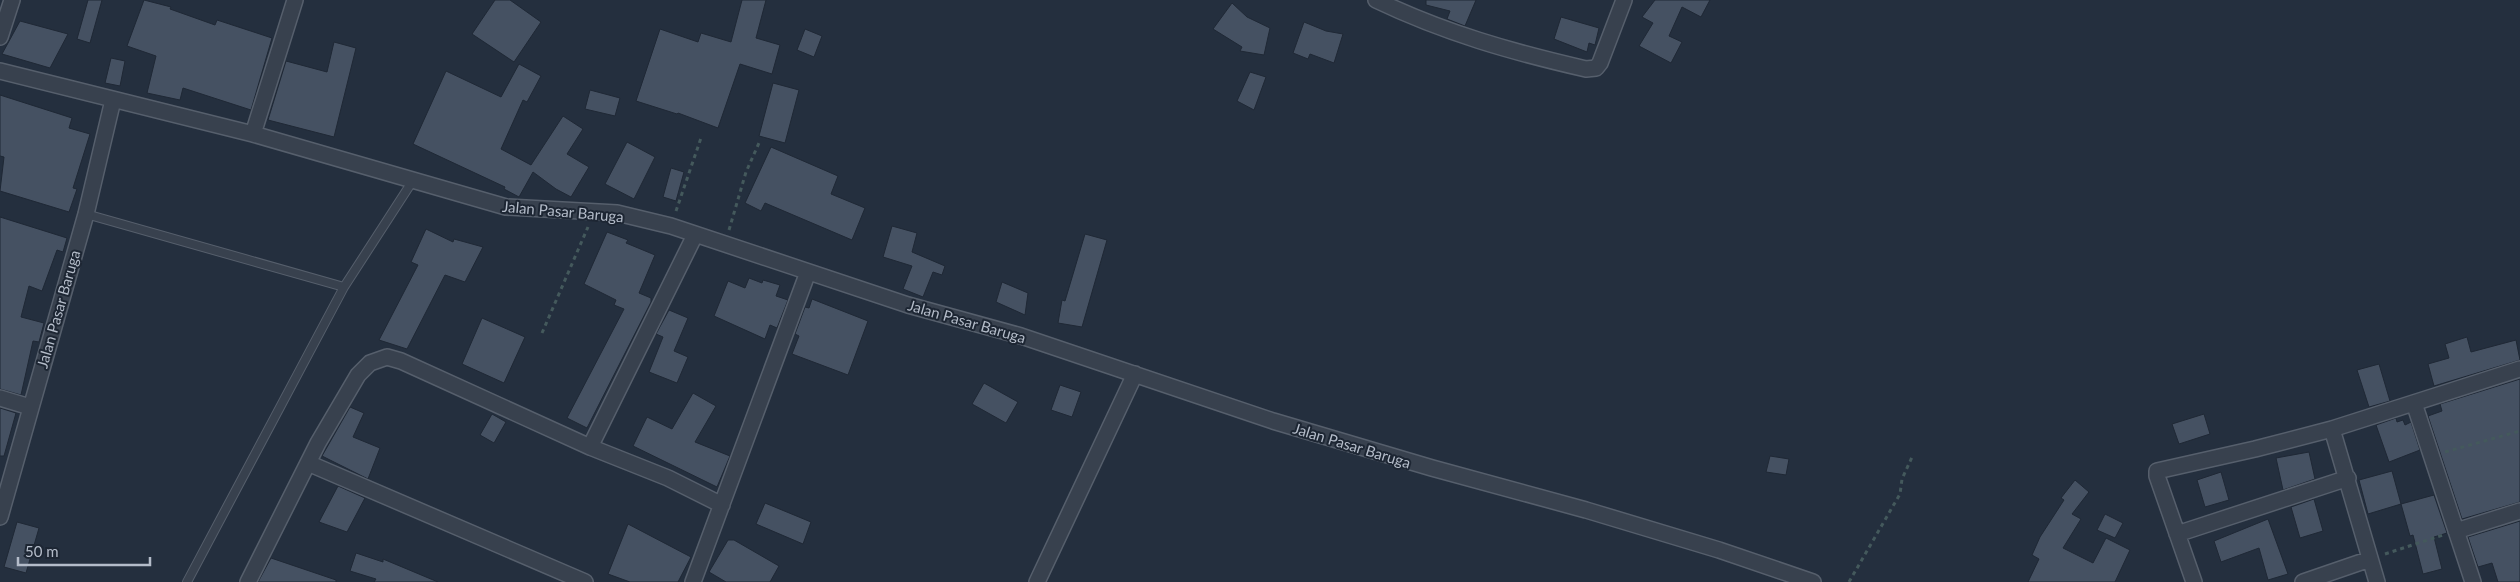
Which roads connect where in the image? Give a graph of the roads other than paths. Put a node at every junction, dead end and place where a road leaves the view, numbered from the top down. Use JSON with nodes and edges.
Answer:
{"nodes":[{"id":1,"x":12,"y":0,"type":"edge"},
{"id":2,"x":295,"y":0,"type":"edge"},
{"id":3,"x":1376,"y":0,"type":"edge"},
{"id":4,"x":1624,"y":0,"type":"edge"},
{"id":5,"x":0,"y":37,"type":"edge"},
{"id":6,"x":0,"y":71,"type":"edge"},
{"id":7,"x":113,"y":100,"type":"junction"},
{"id":8,"x":253,"y":134,"type":"junction"},
{"id":9,"x":412,"y":182,"type":"junction"},
{"id":10,"x":86,"y":214,"type":"junction"},
{"id":11,"x":695,"y":235,"type":"junction"},
{"id":12,"x":808,"y":272,"type":"junction"},
{"id":13,"x":344,"y":286,"type":"junction"},
{"id":14,"x":2520,"y":369,"type":"edge"},
{"id":15,"x":1135,"y":374,"type":"junction"},
{"id":16,"x":0,"y":398,"type":"edge"},
{"id":17,"x":2414,"y":403,"type":"junction"},
{"id":18,"x":30,"y":407,"type":"junction"},
{"id":19,"x":2332,"y":429,"type":"junction"},
{"id":20,"x":590,"y":447,"type":"junction"},
{"id":21,"x":308,"y":463,"type":"junction"},
{"id":22,"x":2348,"y":478,"type":"junction"},
{"id":23,"x":722,"y":505,"type":"junction"},
{"id":24,"x":2520,"y":511,"type":"edge"},
{"id":25,"x":0,"y":517,"type":"edge"},
{"id":26,"x":2456,"y":531,"type":"junction"},
{"id":27,"x":2178,"y":534,"type":"junction"},
{"id":28,"x":2370,"y":560,"type":"junction"},
{"id":29,"x":187,"y":582,"type":"edge"},
{"id":30,"x":248,"y":582,"type":"edge"},
{"id":31,"x":585,"y":582,"type":"edge"},
{"id":32,"x":693,"y":582,"type":"edge"},
{"id":33,"x":1037,"y":582,"type":"edge"},
{"id":34,"x":1813,"y":582,"type":"edge"},
{"id":35,"x":2194,"y":582,"type":"edge"},
{"id":36,"x":2303,"y":582,"type":"edge"},
{"id":37,"x":2377,"y":582,"type":"edge"},
{"id":38,"x":2473,"y":582,"type":"edge"}],
"edges":[{"from":1,"to":5,"type":"street"},
{"from":2,"to":8,"type":"street"},
{"from":3,"to":4,"type":"street"},
{"from":6,"to":7,"type":"street","name":"Jalan Pasar Baruga"},
{"from":7,"to":8,"type":"street","name":"Jalan Pasar Baruga"},
{"from":7,"to":10,"type":"street","name":"Jalan Pasar Baruga"},
{"from":8,"to":9,"type":"street","name":"Jalan Pasar Baruga"},
{"from":9,"to":11,"type":"street","name":"Jalan Pasar Baruga"},
{"from":9,"to":13,"type":"lane"},
{"from":10,"to":13,"type":"lane"},
{"from":10,"to":18,"type":"street","name":"Jalan Pasar Baruga"},
{"from":11,"to":12,"type":"street","name":"Jalan Pasar Baruga"},
{"from":11,"to":20,"type":"street"},
{"from":12,"to":15,"type":"street","name":"Jalan Pasar Baruga"},
{"from":12,"to":23,"type":"street"},
{"from":13,"to":29,"type":"lane"},
{"from":14,"to":17,"type":"street"},
{"from":15,"to":33,"type":"street"},
{"from":15,"to":34,"type":"street","name":"Jalan Pasar Baruga"},
{"from":16,"to":18,"type":"street"},
{"from":17,"to":19,"type":"street"},
{"from":17,"to":26,"type":"street"},
{"from":18,"to":25,"type":"street","name":"Jalan Pasar Baruga"},
{"from":19,"to":22,"type":"street"},
{"from":19,"to":27,"type":"street"},
{"from":20,"to":21,"type":"street"},
{"from":20,"to":23,"type":"street"},
{"from":21,"to":30,"type":"street"},
{"from":21,"to":31,"type":"street"},
{"from":22,"to":27,"type":"street"},
{"from":22,"to":28,"type":"street"},
{"from":23,"to":32,"type":"street"},
{"from":24,"to":26,"type":"street"},
{"from":26,"to":38,"type":"street"},
{"from":27,"to":35,"type":"street"},
{"from":28,"to":36,"type":"street"},
{"from":28,"to":37,"type":"street"}]}
